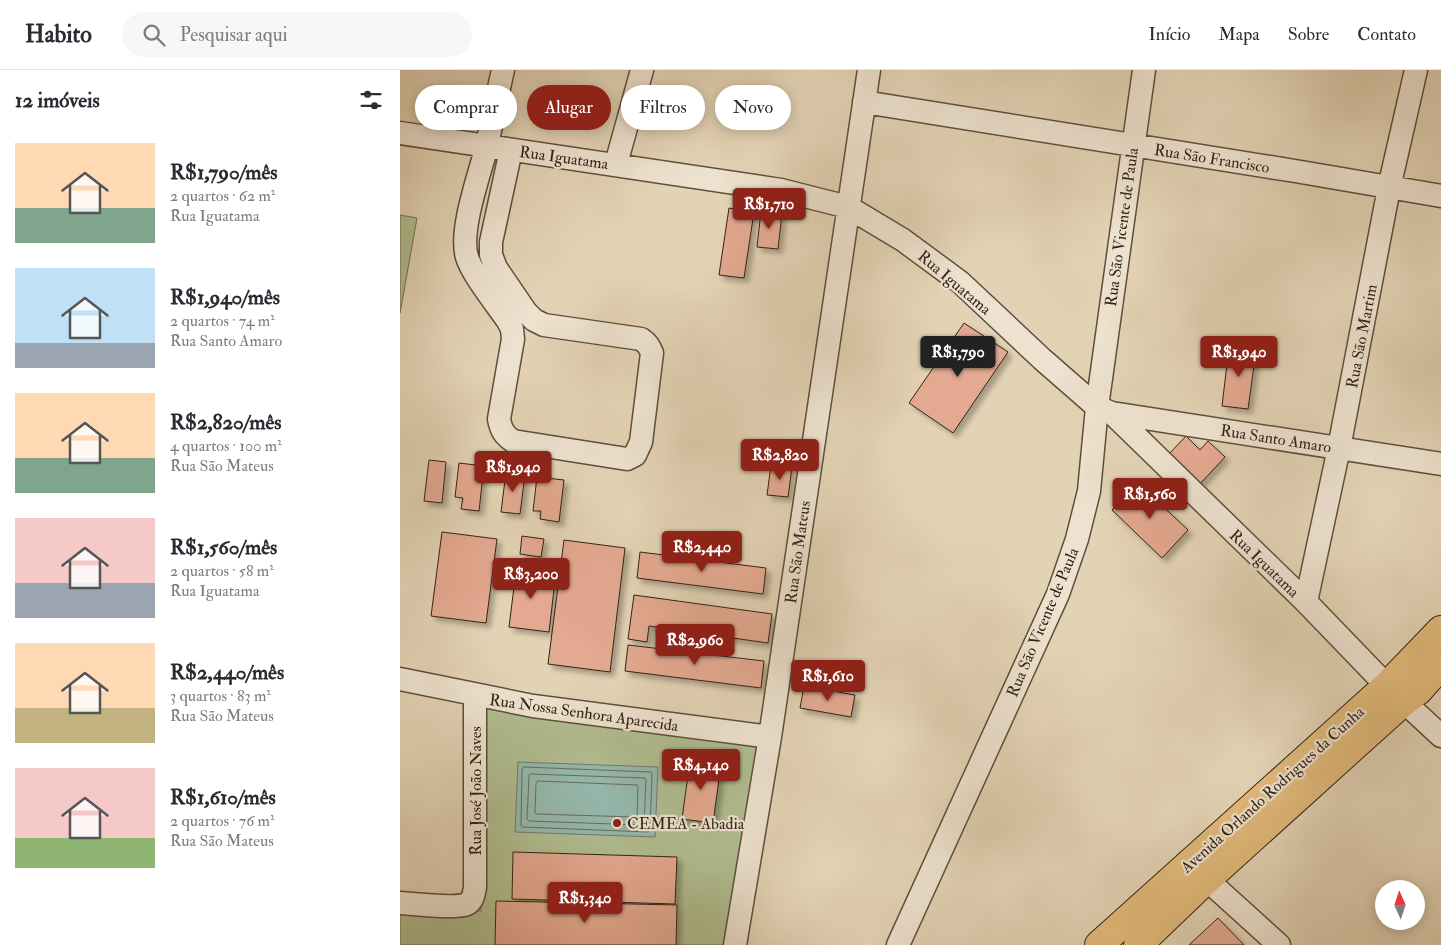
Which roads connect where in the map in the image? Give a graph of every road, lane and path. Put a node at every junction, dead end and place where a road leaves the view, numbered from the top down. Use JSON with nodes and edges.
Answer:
{"nodes":[{"id":1,"x":503,"y":70,"type":"edge"},
{"id":2,"x":642,"y":70,"type":"edge"},
{"id":3,"x":869,"y":70,"type":"edge"},
{"id":4,"x":1144,"y":70,"type":"edge"},
{"id":5,"x":1416,"y":70,"type":"edge"},
{"id":6,"x":864,"y":102,"type":"junction"},
{"id":7,"x":400,"y":132,"type":"edge"},
{"id":8,"x":1132,"y":145,"type":"junction"},
{"id":9,"x":487,"y":146,"type":"junction"},
{"id":10,"x":512,"y":150,"type":"junction"},
{"id":11,"x":616,"y":164,"type":"junction"},
{"id":12,"x":1389,"y":188,"type":"junction"},
{"id":13,"x":1441,"y":196,"type":"edge"},
{"id":14,"x":848,"y":207,"type":"junction"},
{"id":15,"x":1104,"y":410,"type":"junction"},
{"id":16,"x":1339,"y":448,"type":"junction"},
{"id":17,"x":1441,"y":464,"type":"edge"},
{"id":18,"x":1306,"y":602,"type":"junction"},
{"id":19,"x":1441,"y":630,"type":"edge"},
{"id":20,"x":1441,"y":665,"type":"edge"},
{"id":21,"x":400,"y":679,"type":"edge"},
{"id":22,"x":1395,"y":694,"type":"junction"},
{"id":23,"x":474,"y":695,"type":"junction"},
{"id":24,"x":1441,"y":736,"type":"edge"},
{"id":25,"x":770,"y":737,"type":"junction"},
{"id":26,"x":1198,"y":872,"type":"junction"},
{"id":27,"x":400,"y":903,"type":"edge"},
{"id":28,"x":735,"y":945,"type":"edge"},
{"id":29,"x":898,"y":945,"type":"edge"},
{"id":30,"x":1099,"y":945,"type":"edge"},
{"id":31,"x":1138,"y":945,"type":"edge"},
{"id":32,"x":1279,"y":945,"type":"edge"}],
"edges":[{"from":1,"to":9,"type":"street"},
{"from":2,"to":11,"type":"street"},
{"from":3,"to":6,"type":"street","name":"Rua São Mateus"},
{"from":4,"to":8,"type":"street","name":"Rua São Vicente de Paula"},
{"from":5,"to":12,"type":"street","name":"Rua São Martim"},
{"from":6,"to":8,"type":"street","name":"Rua São Francisco"},
{"from":6,"to":14,"type":"street","name":"Rua São Mateus"},
{"from":7,"to":9,"type":"street","name":"Rua Iguatama"},
{"from":8,"to":12,"type":"street","name":"Rua São Francisco"},
{"from":8,"to":15,"type":"street","name":"Rua São Vicente de Paula"},
{"from":9,"to":10,"type":"street","name":"Rua Iguatama"},
{"from":9,"to":10,"type":"street"},
{"from":10,"to":11,"type":"street","name":"Rua Iguatama"},
{"from":11,"to":14,"type":"street","name":"Rua Iguatama"},
{"from":12,"to":13,"type":"street","name":"Rua São Francisco"},
{"from":12,"to":16,"type":"street","name":"Rua São Martim"},
{"from":14,"to":15,"type":"street","name":"Rua Iguatama"},
{"from":14,"to":25,"type":"street","name":"Rua São Mateus"},
{"from":15,"to":16,"type":"street","name":"Rua Santo Amaro"},
{"from":15,"to":18,"type":"street","name":"Rua Iguatama"},
{"from":15,"to":29,"type":"street","name":"Rua São Vicente de Paula"},
{"from":16,"to":17,"type":"street","name":"Rua Santo Amaro"},
{"from":16,"to":18,"type":"street","name":"Rua São Martim"},
{"from":18,"to":22,"type":"street","name":"Rua Iguatama"},
{"from":19,"to":22,"type":"main road","name":"Avenida Orlando Rodrigues da Cunha"},
{"from":20,"to":22,"type":"main road","name":"Avenida Orlando Rodrigues da Cunha"},
{"from":21,"to":23,"type":"street","name":"Rua Nossa Senhora Aparecida"},
{"from":22,"to":24,"type":"street","name":"Rua Iguatama"},
{"from":22,"to":26,"type":"main road","name":"Avenida Orlando Rodrigues da Cunha"},
{"from":23,"to":25,"type":"street","name":"Rua Nossa Senhora Aparecida"},
{"from":23,"to":27,"type":"street","name":"Rua José João Naves"},
{"from":25,"to":28,"type":"street","name":"Rua São Mateus"},
{"from":26,"to":30,"type":"main road","name":"Avenida Orlando Rodrigues da Cunha"},
{"from":26,"to":31,"type":"main road","name":"Avenida Orlando Rodrigues da Cunha"},
{"from":26,"to":32,"type":"street"}]}
